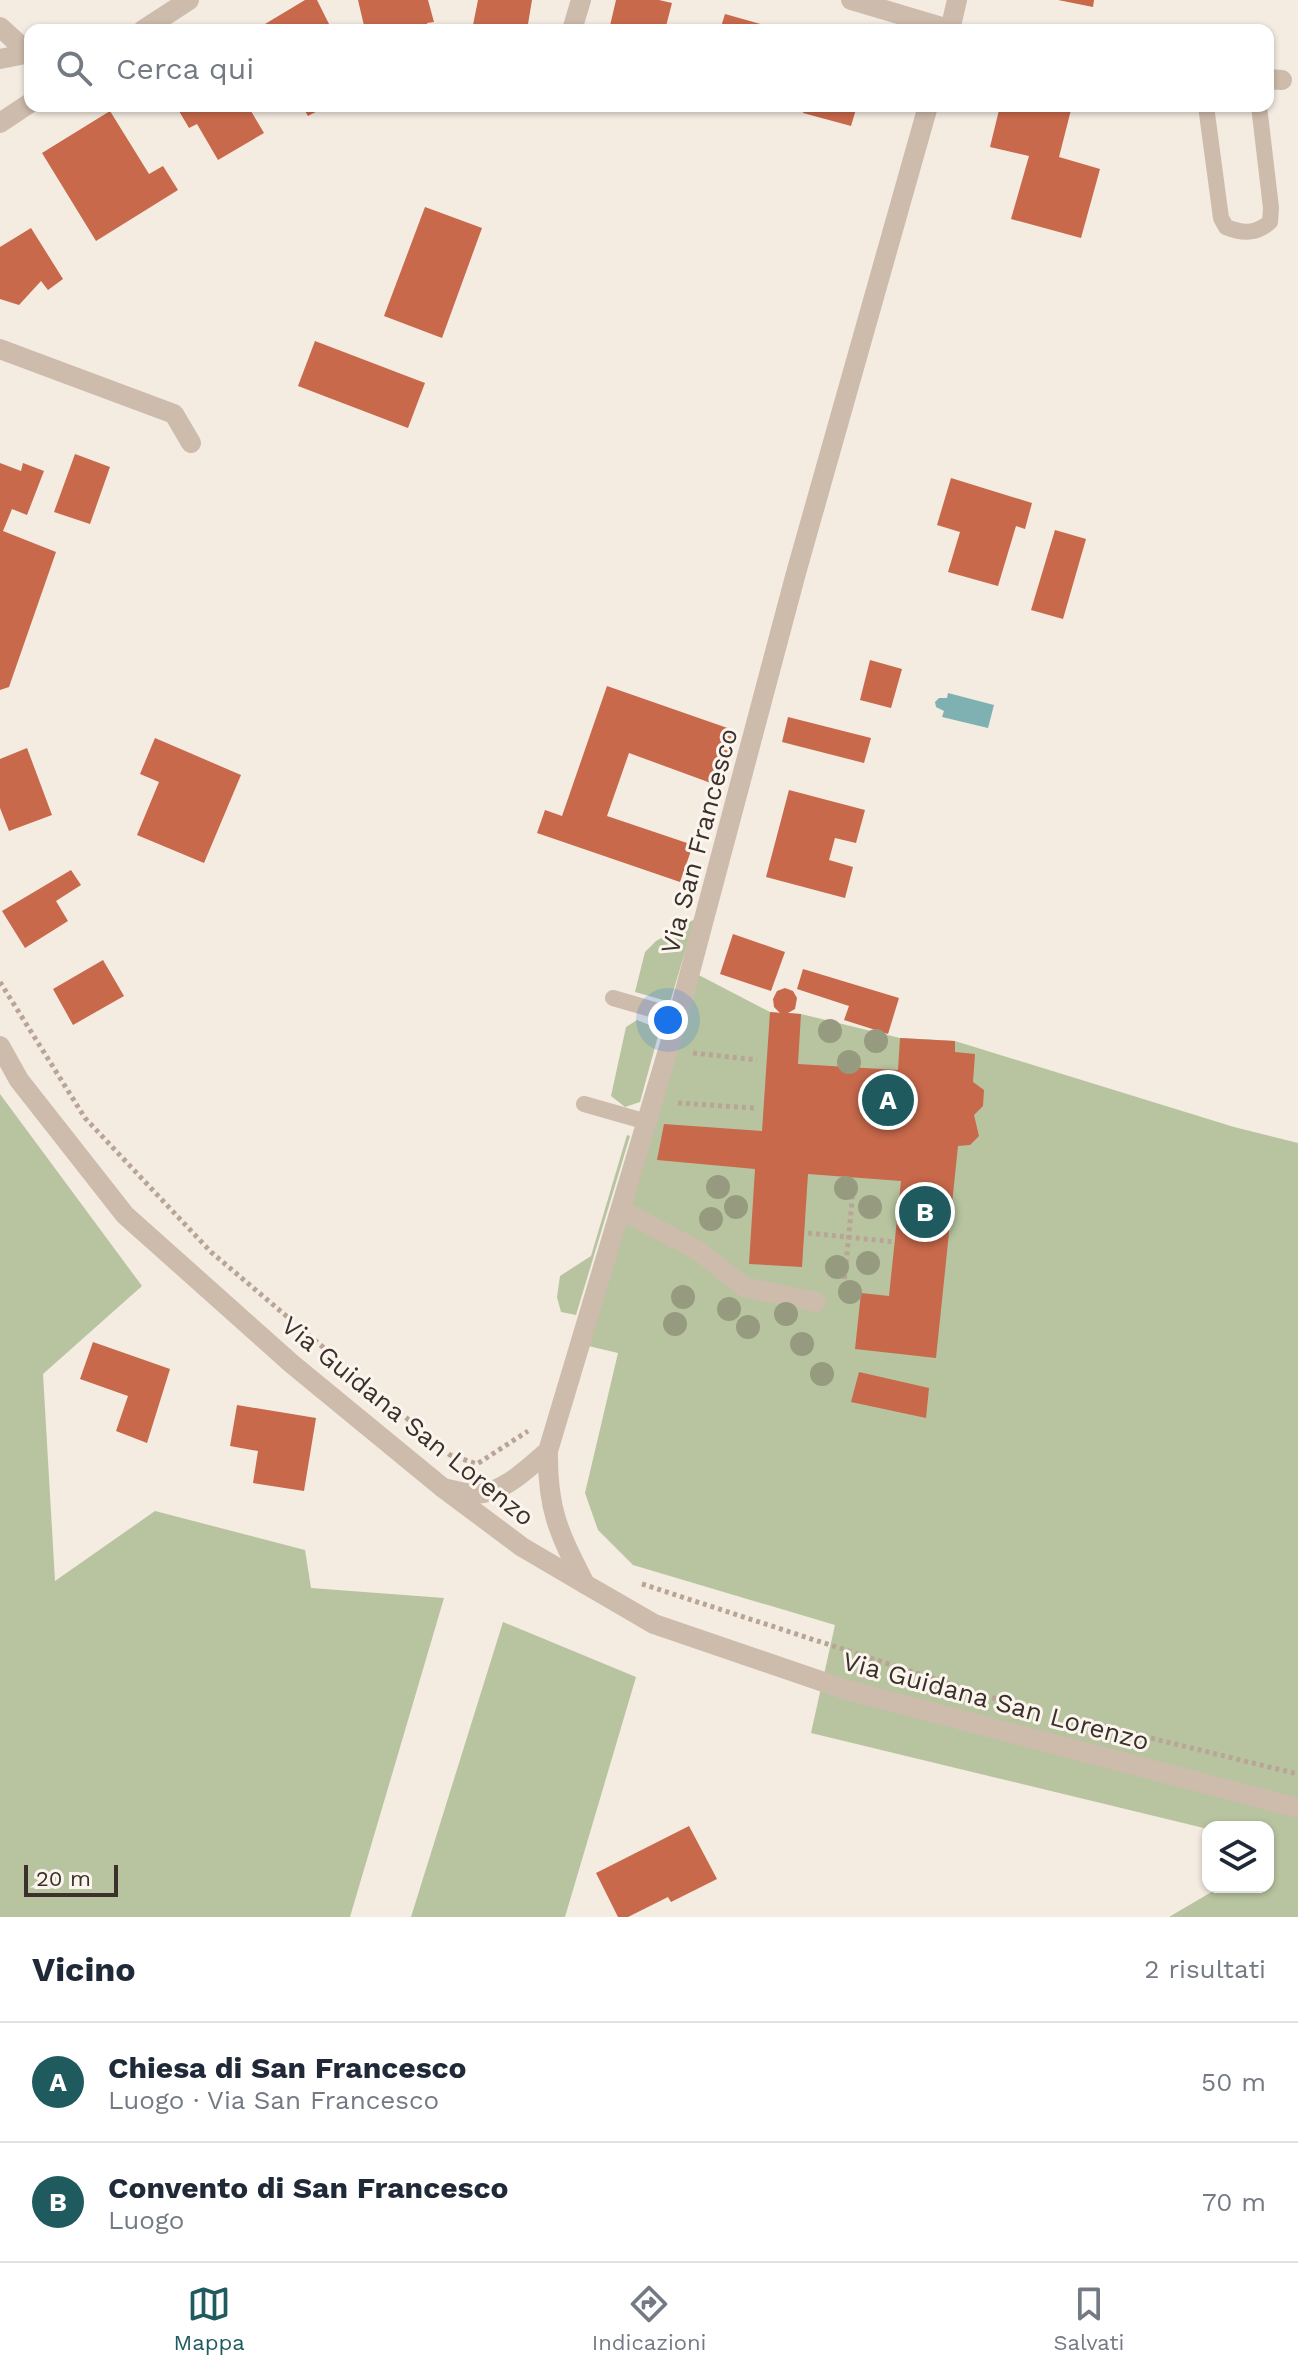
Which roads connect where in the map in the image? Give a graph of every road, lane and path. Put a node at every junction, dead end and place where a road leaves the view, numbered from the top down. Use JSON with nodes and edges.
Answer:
{"nodes":[{"id":1,"x":189,"y":0,"type":"edge"},
{"id":2,"x":581,"y":0,"type":"edge"},
{"id":3,"x":851,"y":0,"type":"edge"},
{"id":4,"x":957,"y":0,"type":"edge"},
{"id":5,"x":152,"y":24,"type":"edge"},
{"id":6,"x":574,"y":24,"type":"edge"},
{"id":7,"x":931,"y":24,"type":"edge"},
{"id":8,"x":952,"y":24,"type":"edge"},
{"id":9,"x":0,"y":27,"type":"edge"},
{"id":10,"x":24,"y":48,"type":"edge"},
{"id":11,"x":24,"y":53,"type":"edge"},
{"id":12,"x":0,"y":59,"type":"edge"},
{"id":13,"x":24,"y":103,"type":"edge"},
{"id":14,"x":24,"y":106,"type":"edge"},
{"id":15,"x":0,"y":108,"type":"edge"},
{"id":16,"x":926,"y":112,"type":"edge"},
{"id":17,"x":1207,"y":112,"type":"edge"},
{"id":18,"x":1260,"y":112,"type":"edge"},
{"id":19,"x":0,"y":123,"type":"edge"},
{"id":20,"x":0,"y":349,"type":"edge"},
{"id":21,"x":191,"y":443,"type":"dead end"},
{"id":22,"x":0,"y":982,"type":"edge"},
{"id":23,"x":613,"y":998,"type":"dead end"},
{"id":24,"x":678,"y":1017,"type":"junction"},
{"id":25,"x":0,"y":1046,"type":"edge"},
{"id":26,"x":668,"y":1051,"type":"junction"},
{"id":27,"x":757,"y":1060,"type":"dead end"},
{"id":28,"x":653,"y":1101,"type":"junction"},
{"id":29,"x":584,"y":1104,"type":"dead end"},
{"id":30,"x":754,"y":1108,"type":"dead end"},
{"id":31,"x":647,"y":1122,"type":"junction"},
{"id":32,"x":854,"y":1181,"type":"dead end"},
{"id":33,"x":621,"y":1210,"type":"junction"},
{"id":34,"x":808,"y":1233,"type":"dead end"},
{"id":35,"x":849,"y":1237,"type":"junction"},
{"id":36,"x":895,"y":1242,"type":"dead end"},
{"id":37,"x":843,"y":1295,"type":"dead end"},
{"id":38,"x":816,"y":1302,"type":"dead end"},
{"id":39,"x":533,"y":1418,"type":"dead end"},
{"id":40,"x":548,"y":1451,"type":"junction"},
{"id":41,"x":443,"y":1488,"type":"junction"},
{"id":42,"x":634,"y":1582,"type":"dead end"},
{"id":43,"x":585,"y":1584,"type":"junction"},
{"id":44,"x":1010,"y":1703,"type":"dead end"},
{"id":45,"x":1071,"y":1719,"type":"dead end"},
{"id":46,"x":1298,"y":1774,"type":"edge"},
{"id":47,"x":1298,"y":1808,"type":"edge"}],
"edges":[{"from":1,"to":5,"type":"street"},
{"from":2,"to":6,"type":"street"},
{"from":3,"to":7,"type":"street"},
{"from":4,"to":8,"type":"street"},
{"from":9,"to":10,"type":"street"},
{"from":11,"to":12,"type":"street"},
{"from":13,"to":15,"type":"street"},
{"from":14,"to":19,"type":"street"},
{"from":16,"to":24,"type":"street","name":"Via San Francesco"},
{"from":17,"to":18,"type":"lane"},
{"from":20,"to":21,"type":"street"},
{"from":22,"to":39,"type":"path"},
{"from":23,"to":24,"type":"lane"},
{"from":24,"to":26,"type":"street","name":"Via San Francesco"},
{"from":25,"to":41,"type":"street","name":"Via Guidana San Lorenzo"},
{"from":26,"to":27,"type":"path"},
{"from":26,"to":28,"type":"street","name":"Via San Francesco"},
{"from":28,"to":30,"type":"path"},
{"from":28,"to":31,"type":"street","name":"Via San Francesco"},
{"from":29,"to":31,"type":"lane"},
{"from":31,"to":33,"type":"street","name":"Via San Francesco"},
{"from":32,"to":35,"type":"path"},
{"from":33,"to":38,"type":"street"},
{"from":33,"to":40,"type":"street","name":"Via San Francesco"},
{"from":34,"to":35,"type":"path"},
{"from":35,"to":36,"type":"path"},
{"from":35,"to":37,"type":"path"},
{"from":40,"to":41,"type":"street"},
{"from":40,"to":43,"type":"street","name":"Via San Francesco"},
{"from":41,"to":43,"type":"street","name":"Via Guidana San Lorenzo"},
{"from":42,"to":44,"type":"path"},
{"from":43,"to":47,"type":"street","name":"Via Guidana San Lorenzo"},
{"from":45,"to":46,"type":"path"}]}
